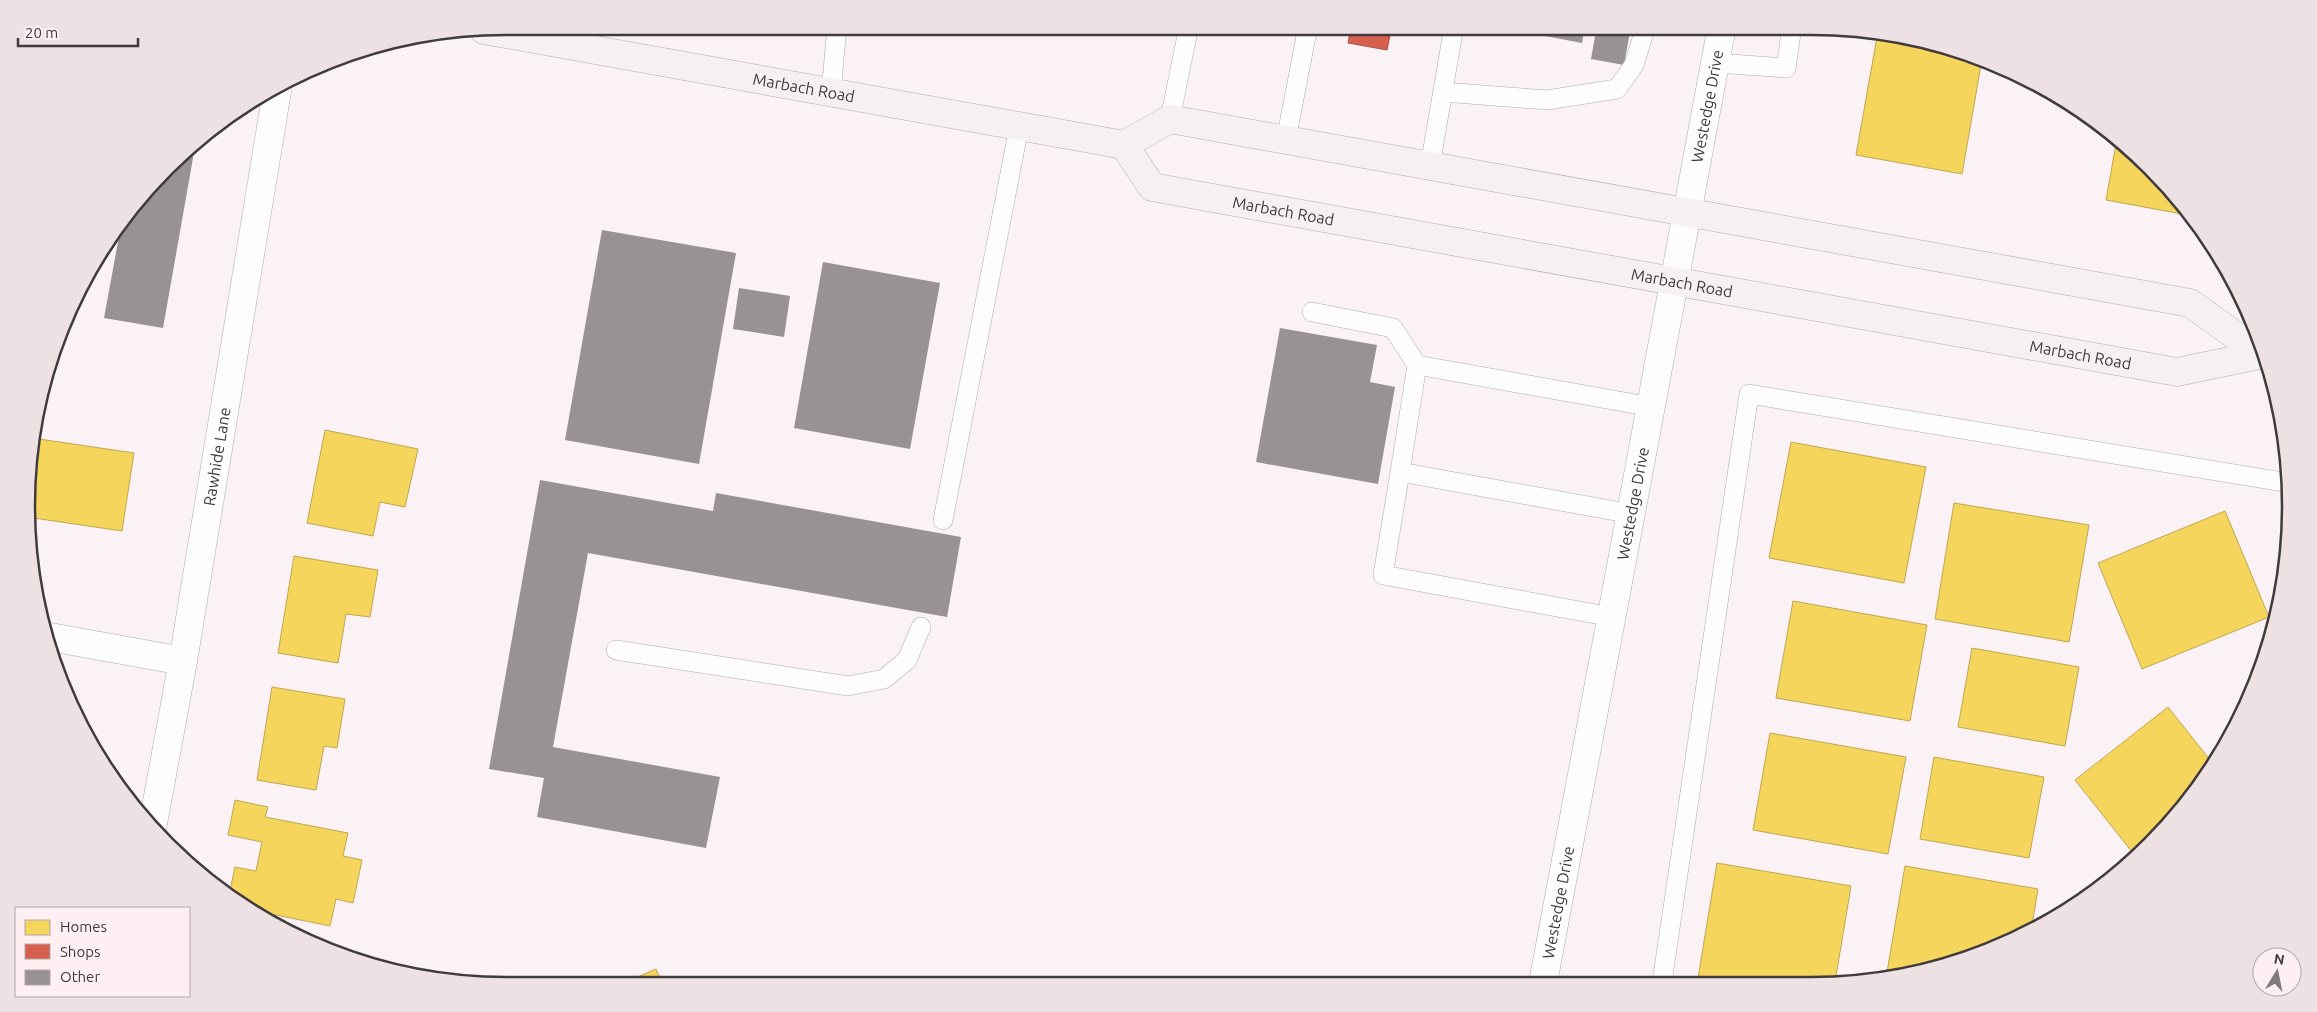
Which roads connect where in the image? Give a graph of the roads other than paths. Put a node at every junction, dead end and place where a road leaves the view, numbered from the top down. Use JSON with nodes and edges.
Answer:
{"nodes":[{"id":1,"x":550,"y":35,"type":"edge"},
{"id":2,"x":836,"y":35,"type":"edge"},
{"id":3,"x":1187,"y":35,"type":"edge"},
{"id":4,"x":1307,"y":35,"type":"edge"},
{"id":5,"x":1452,"y":35,"type":"edge"},
{"id":6,"x":1643,"y":35,"type":"edge"},
{"id":7,"x":1719,"y":35,"type":"edge"},
{"id":8,"x":1791,"y":35,"type":"edge"},
{"id":9,"x":1716,"y":63,"type":"junction"},
{"id":10,"x":1443,"y":92,"type":"junction"},
{"id":11,"x":831,"y":93,"type":"junction"},
{"id":12,"x":276,"y":95,"type":"edge"},
{"id":13,"x":1170,"y":119,"type":"junction"},
{"id":14,"x":1019,"y":127,"type":"junction"},
{"id":15,"x":1286,"y":140,"type":"junction"},
{"id":16,"x":1124,"y":145,"type":"junction"},
{"id":17,"x":1430,"y":166,"type":"junction"},
{"id":18,"x":1689,"y":213,"type":"junction"},
{"id":19,"x":1676,"y":281,"type":"junction"},
{"id":20,"x":1312,"y":312,"type":"dead end"},
{"id":21,"x":2254,"y":348,"type":"edge"},
{"id":22,"x":2257,"y":354,"type":"edge"},
{"id":23,"x":1417,"y":365,"type":"junction"},
{"id":24,"x":1652,"y":407,"type":"junction"},
{"id":25,"x":1400,"y":472,"type":"junction"},
{"id":26,"x":2281,"y":482,"type":"edge"},
{"id":27,"x":1632,"y":514,"type":"junction"},
{"id":28,"x":943,"y":520,"type":"dead end"},
{"id":29,"x":1612,"y":617,"type":"junction"},
{"id":30,"x":921,"y":628,"type":"dead end"},
{"id":31,"x":54,"y":638,"type":"edge"},
{"id":32,"x":616,"y":650,"type":"dead end"},
{"id":33,"x":183,"y":660,"type":"junction"},
{"id":34,"x":154,"y":819,"type":"edge"},
{"id":35,"x":1544,"y":977,"type":"edge"},
{"id":36,"x":1663,"y":977,"type":"edge"}],
"edges":[{"from":1,"to":11,"type":"main road","name":"Marbach Road"},
{"from":2,"to":11,"type":"lane"},
{"from":3,"to":13,"type":"lane"},
{"from":4,"to":15,"type":"lane"},
{"from":5,"to":10,"type":"lane"},
{"from":6,"to":10,"type":"lane"},
{"from":7,"to":9,"type":"street","name":"Westedge Drive"},
{"from":8,"to":9,"type":"lane"},
{"from":9,"to":18,"type":"street","name":"Westedge Drive"},
{"from":10,"to":17,"type":"lane"},
{"from":11,"to":14,"type":"main road","name":"Marbach Road"},
{"from":12,"to":33,"type":"street","name":"Rawhide Lane"},
{"from":13,"to":15,"type":"main road","name":"Marbach Road"},
{"from":13,"to":16,"type":"main road"},
{"from":14,"to":16,"type":"main road","name":"Marbach Road"},
{"from":14,"to":28,"type":"lane"},
{"from":15,"to":17,"type":"main road","name":"Marbach Road"},
{"from":16,"to":19,"type":"main road","name":"Marbach Road"},
{"from":17,"to":18,"type":"main road","name":"Marbach Road"},
{"from":18,"to":19,"type":"street","name":"Westedge Drive"},
{"from":18,"to":21,"type":"main road","name":"Marbach Road"},
{"from":19,"to":22,"type":"main road","name":"Marbach Road"},
{"from":19,"to":24,"type":"street","name":"Westedge Drive"},
{"from":20,"to":23,"type":"lane"},
{"from":23,"to":24,"type":"lane"},
{"from":23,"to":25,"type":"lane"},
{"from":24,"to":27,"type":"street","name":"Westedge Drive"},
{"from":25,"to":27,"type":"lane"},
{"from":25,"to":29,"type":"lane"},
{"from":26,"to":36,"type":"lane"},
{"from":27,"to":29,"type":"street","name":"Westedge Drive"},
{"from":29,"to":35,"type":"street","name":"Westedge Drive"},
{"from":30,"to":32,"type":"lane"},
{"from":31,"to":33,"type":"street"},
{"from":33,"to":34,"type":"street","name":"Rawhide Lane"}]}
